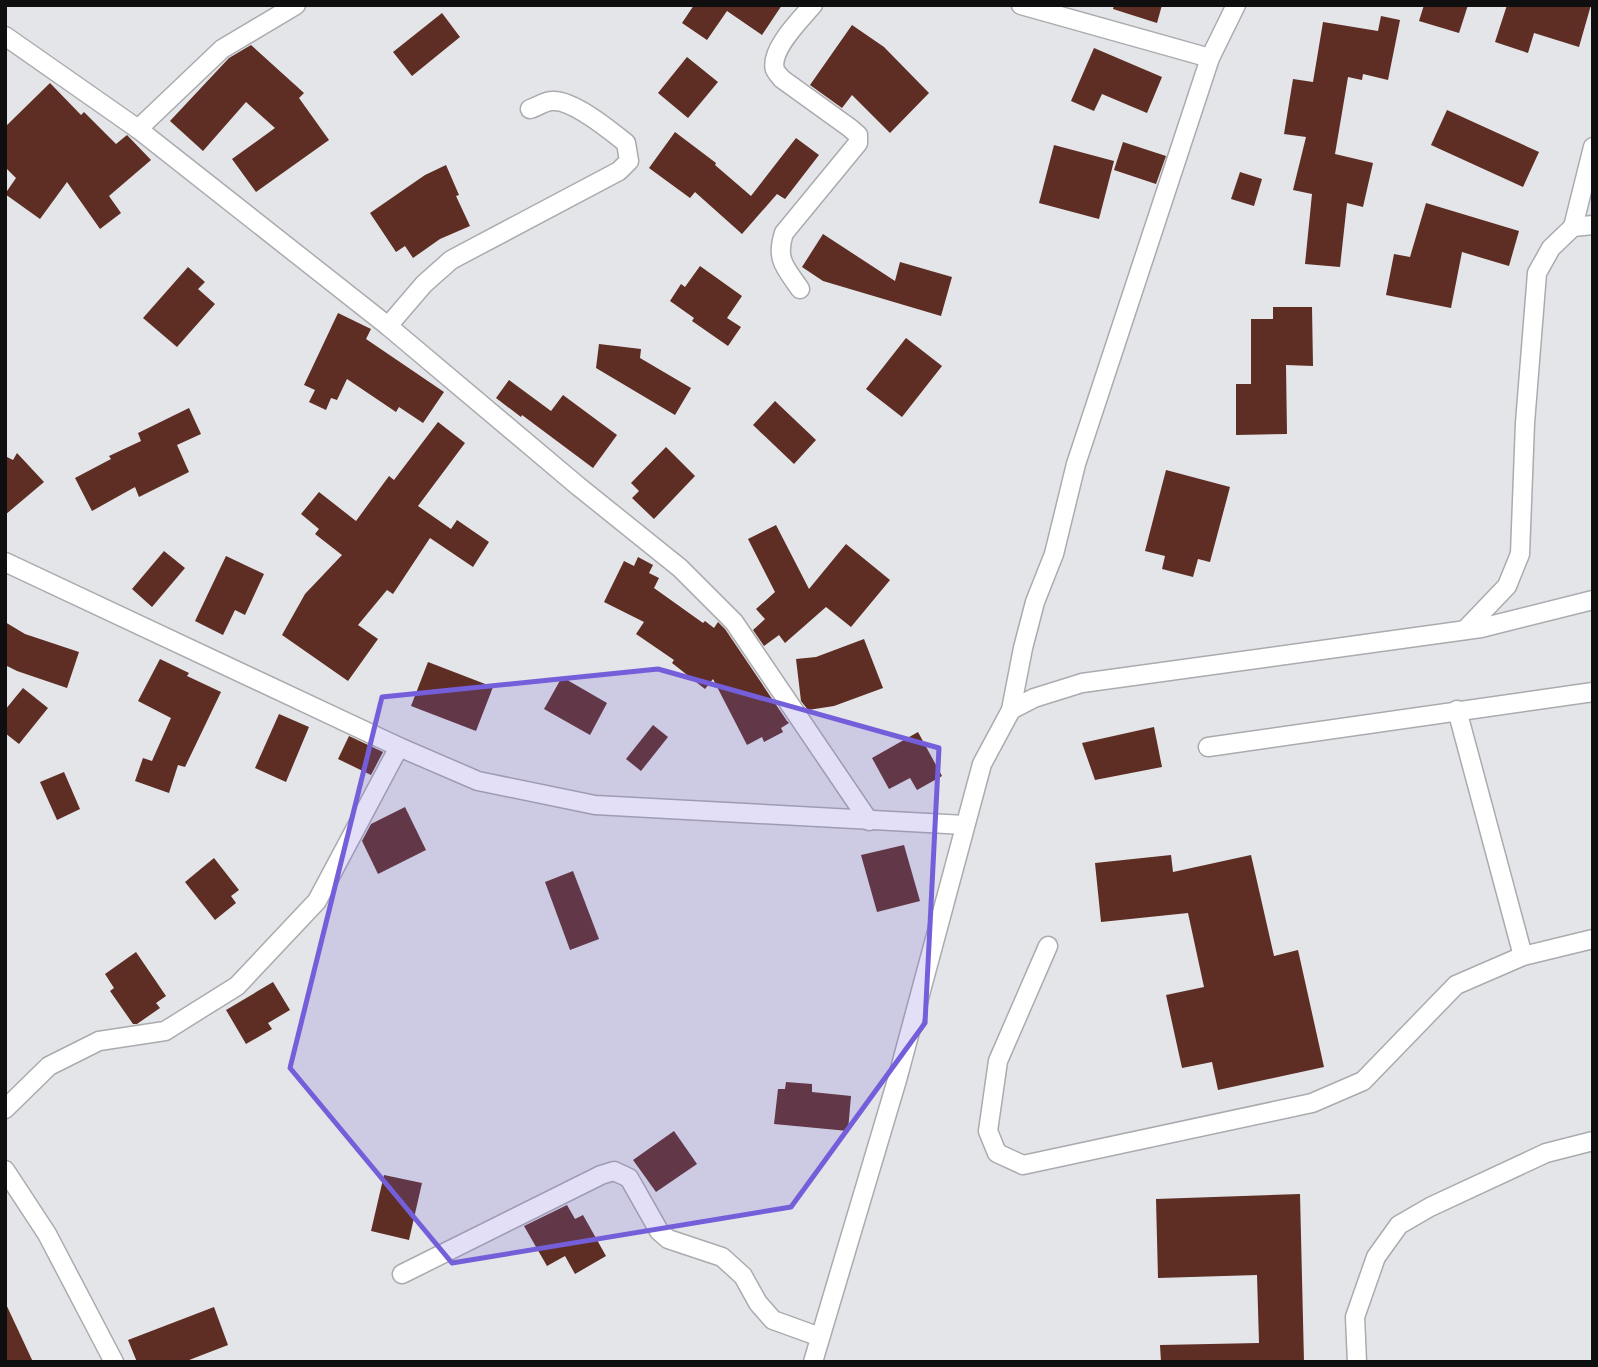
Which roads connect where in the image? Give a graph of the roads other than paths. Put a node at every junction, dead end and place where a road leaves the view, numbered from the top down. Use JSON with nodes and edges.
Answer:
{"nodes":[{"id":1,"x":296,"y":5,"type":"edge"},
{"id":2,"x":813,"y":5,"type":"edge"},
{"id":3,"x":1021,"y":5,"type":"edge"},
{"id":4,"x":1236,"y":5,"type":"edge"},
{"id":5,"x":5,"y":36,"type":"edge"},
{"id":6,"x":1210,"y":58,"type":"junction"},
{"id":7,"x":530,"y":109,"type":"dead end"},
{"id":8,"x":138,"y":129,"type":"junction"},
{"id":9,"x":1593,"y":147,"type":"edge"},
{"id":10,"x":1593,"y":225,"type":"edge"},
{"id":11,"x":1573,"y":227,"type":"junction"},
{"id":12,"x":800,"y":289,"type":"dead end"},
{"id":13,"x":388,"y":326,"type":"junction"},
{"id":14,"x":5,"y":562,"type":"edge"},
{"id":15,"x":1593,"y":600,"type":"edge"},
{"id":16,"x":1465,"y":630,"type":"junction"},
{"id":17,"x":1593,"y":692,"type":"edge"},
{"id":18,"x":1011,"y":710,"type":"junction"},
{"id":19,"x":1457,"y":710,"type":"junction"},
{"id":20,"x":399,"y":747,"type":"junction"},
{"id":21,"x":1208,"y":747,"type":"dead end"},
{"id":22,"x":869,"y":821,"type":"junction"},
{"id":23,"x":965,"y":825,"type":"junction"},
{"id":24,"x":1593,"y":939,"type":"edge"},
{"id":25,"x":1048,"y":946,"type":"dead end"},
{"id":26,"x":1523,"y":956,"type":"junction"},
{"id":27,"x":5,"y":1109,"type":"edge"},
{"id":28,"x":1593,"y":1141,"type":"edge"},
{"id":29,"x":5,"y":1170,"type":"edge"},
{"id":30,"x":402,"y":1274,"type":"dead end"},
{"id":31,"x":820,"y":1337,"type":"junction"},
{"id":32,"x":114,"y":1362,"type":"edge"},
{"id":33,"x":813,"y":1362,"type":"edge"},
{"id":34,"x":1357,"y":1362,"type":"edge"}],
"edges":[{"from":1,"to":8,"type":"street"},
{"from":2,"to":12,"type":"street"},
{"from":3,"to":6,"type":"street"},
{"from":4,"to":6,"type":"street"},
{"from":5,"to":8,"type":"street"},
{"from":6,"to":18,"type":"street"},
{"from":7,"to":13,"type":"street"},
{"from":8,"to":13,"type":"street"},
{"from":9,"to":11,"type":"street"},
{"from":10,"to":11,"type":"street"},
{"from":11,"to":16,"type":"street"},
{"from":13,"to":22,"type":"street"},
{"from":14,"to":20,"type":"street"},
{"from":15,"to":16,"type":"street"},
{"from":16,"to":18,"type":"street"},
{"from":17,"to":19,"type":"street"},
{"from":18,"to":23,"type":"street"},
{"from":19,"to":21,"type":"street"},
{"from":19,"to":26,"type":"street"},
{"from":20,"to":22,"type":"street"},
{"from":20,"to":27,"type":"street"},
{"from":22,"to":23,"type":"street"},
{"from":23,"to":31,"type":"street"},
{"from":24,"to":26,"type":"street"},
{"from":25,"to":26,"type":"street"},
{"from":28,"to":34,"type":"street"},
{"from":29,"to":32,"type":"street"},
{"from":30,"to":31,"type":"street"},
{"from":31,"to":33,"type":"street"}]}
